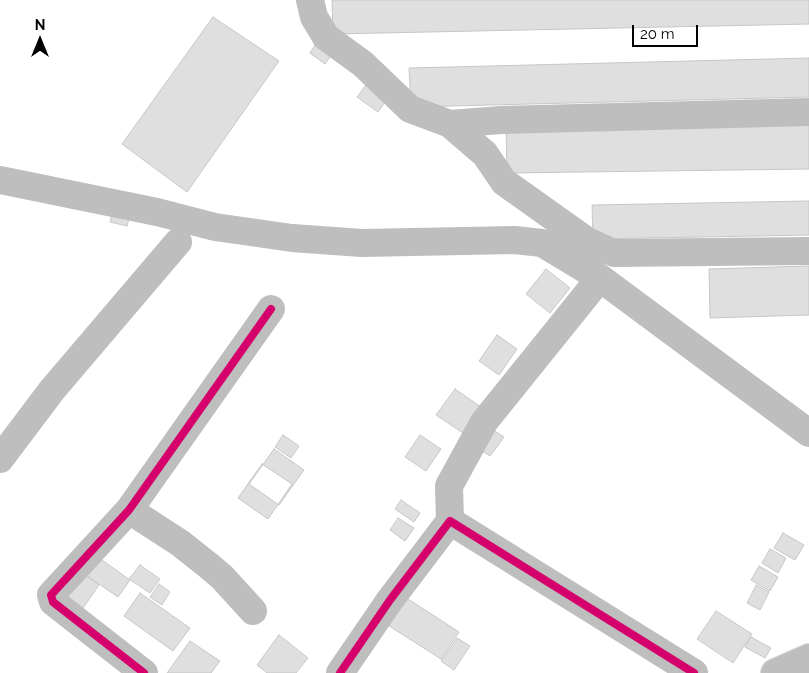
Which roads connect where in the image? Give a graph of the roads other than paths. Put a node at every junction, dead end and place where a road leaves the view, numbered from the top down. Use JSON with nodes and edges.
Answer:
{"nodes":[{"id":1,"x":310,"y":0,"type":"edge"},
{"id":2,"x":809,"y":112,"type":"edge"},
{"id":3,"x":450,"y":124,"type":"junction"},
{"id":4,"x":0,"y":180,"type":"edge"},
{"id":5,"x":178,"y":242,"type":"dead end"},
{"id":6,"x":809,"y":251,"type":"edge"},
{"id":7,"x":600,"y":278,"type":"junction"},
{"id":8,"x":272,"y":309,"type":"dead end"},
{"id":9,"x":809,"y":433,"type":"edge"},
{"id":10,"x":0,"y":459,"type":"edge"},
{"id":11,"x":129,"y":510,"type":"junction"},
{"id":12,"x":450,"y":521,"type":"junction"},
{"id":13,"x":253,"y":611,"type":"dead end"},
{"id":14,"x":809,"y":658,"type":"edge"},
{"id":15,"x":144,"y":673,"type":"edge"},
{"id":16,"x":340,"y":673,"type":"edge"},
{"id":17,"x":694,"y":673,"type":"edge"},
{"id":18,"x":775,"y":673,"type":"edge"}],
"edges":[{"from":1,"to":3,"type":"street"},
{"from":2,"to":3,"type":"street"},
{"from":3,"to":6,"type":"street"},
{"from":4,"to":7,"type":"street"},
{"from":5,"to":10,"type":"street"},
{"from":7,"to":9,"type":"street"},
{"from":7,"to":12,"type":"street"},
{"from":8,"to":11,"type":"street"},
{"from":11,"to":13,"type":"street"},
{"from":11,"to":15,"type":"street"},
{"from":12,"to":16,"type":"street"},
{"from":12,"to":17,"type":"street"},
{"from":14,"to":18,"type":"street"}]}
